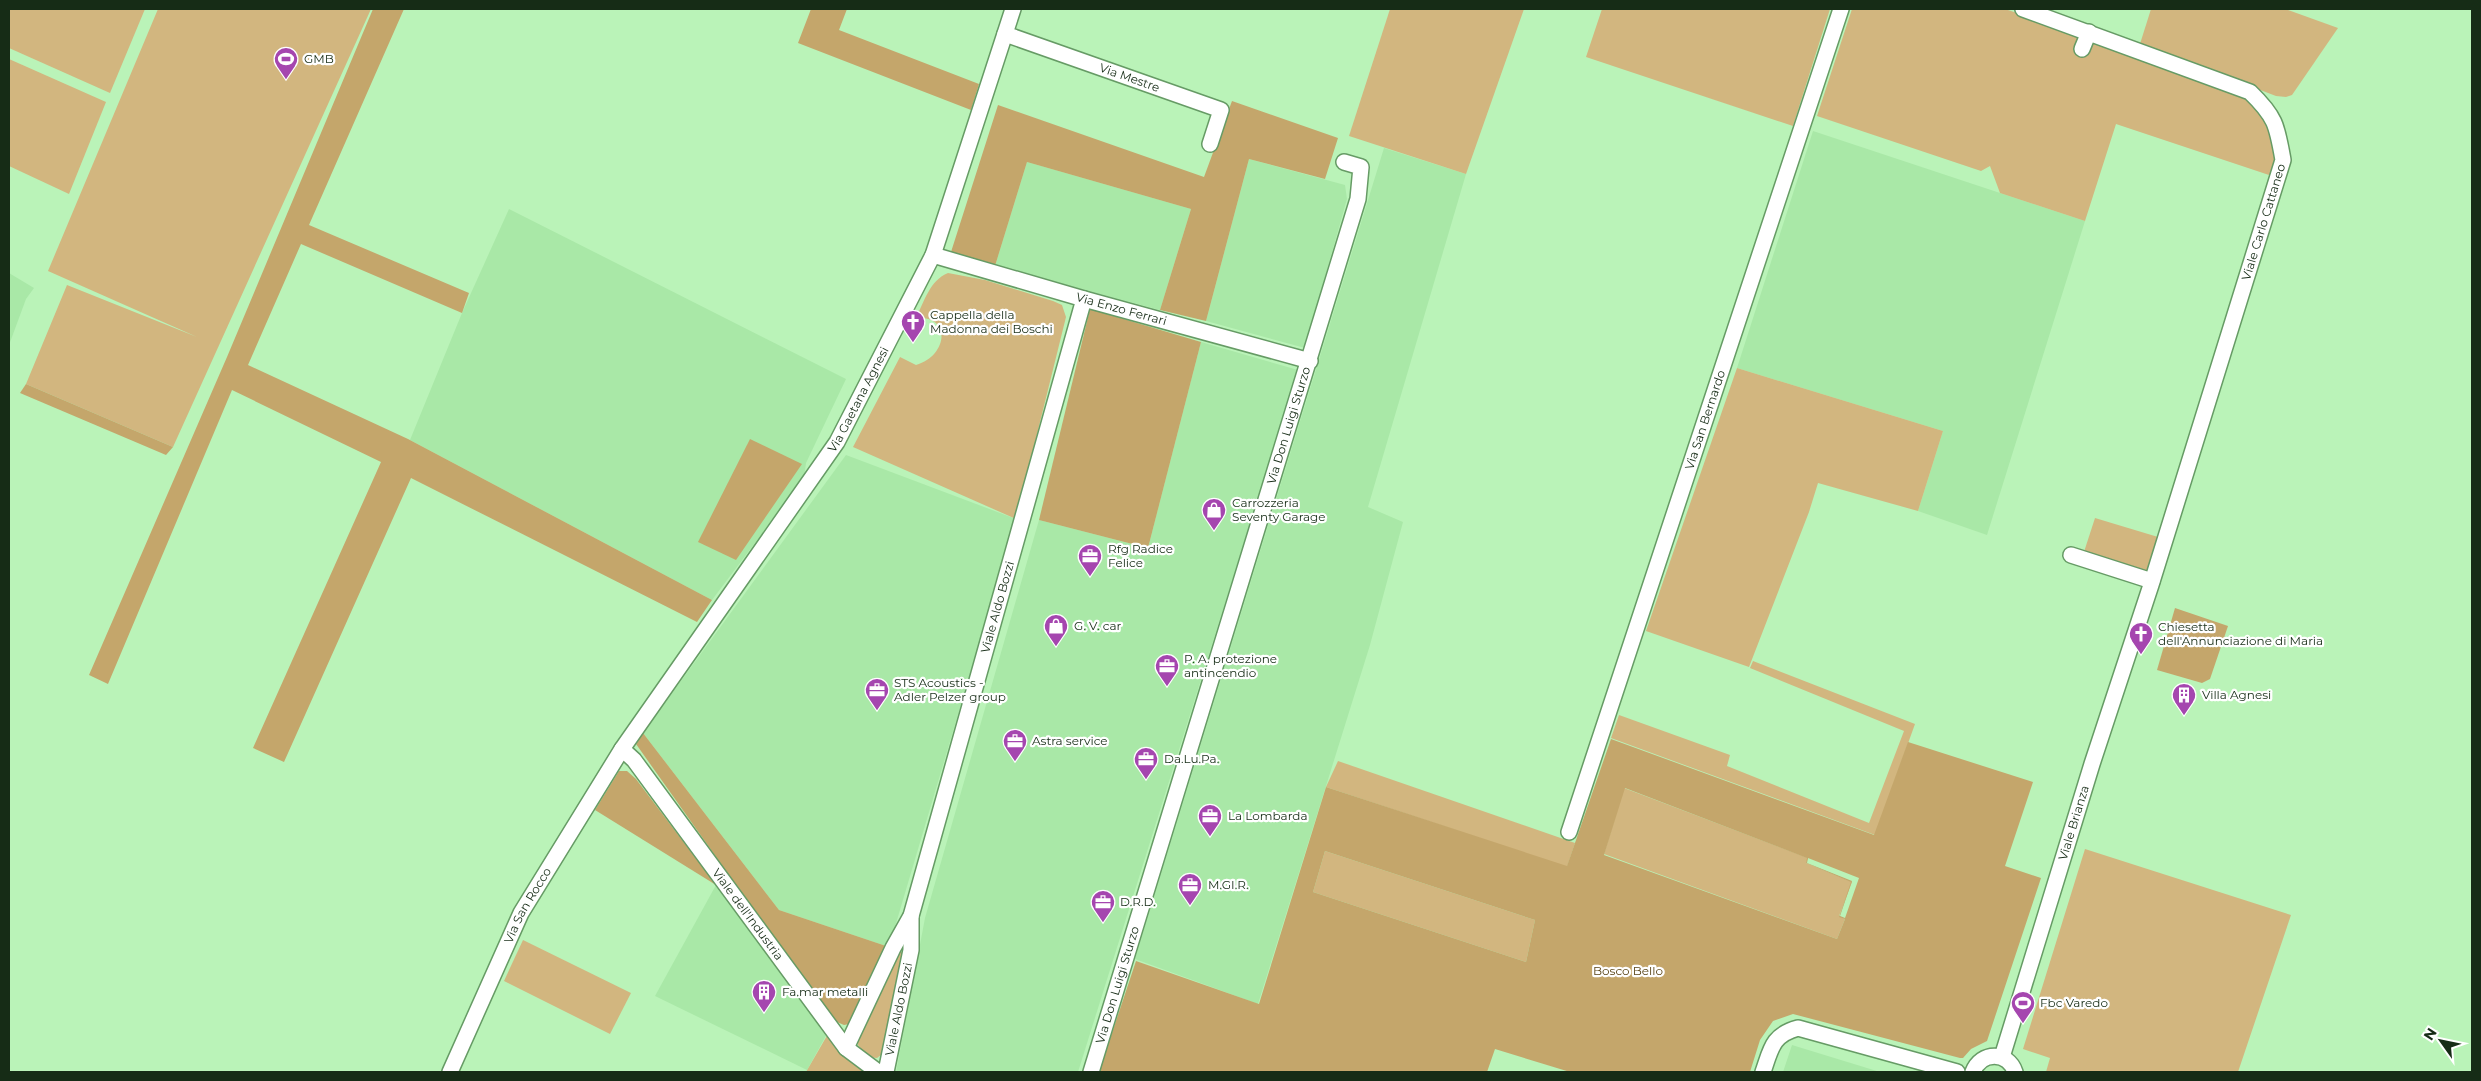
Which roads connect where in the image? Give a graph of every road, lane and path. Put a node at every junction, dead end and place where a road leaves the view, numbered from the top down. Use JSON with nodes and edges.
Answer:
{"nodes":[{"id":1,"x":1013,"y":9,"type":"edge"},
{"id":2,"x":1842,"y":9,"type":"edge"},
{"id":3,"x":2023,"y":9,"type":"edge"},
{"id":4,"x":2089,"y":32,"type":"junction"},
{"id":5,"x":1005,"y":34,"type":"junction"},
{"id":6,"x":2082,"y":49,"type":"dead end"},
{"id":7,"x":1210,"y":144,"type":"dead end"},
{"id":8,"x":1344,"y":162,"type":"dead end"},
{"id":9,"x":934,"y":255,"type":"junction"},
{"id":10,"x":1084,"y":299,"type":"junction"},
{"id":11,"x":1310,"y":361,"type":"junction"},
{"id":12,"x":2071,"y":555,"type":"dead end"},
{"id":13,"x":2151,"y":585,"type":"junction"},
{"id":14,"x":622,"y":749,"type":"junction"},
{"id":15,"x":1569,"y":832,"type":"dead end"},
{"id":16,"x":911,"y":916,"type":"junction"},
{"id":17,"x":846,"y":1048,"type":"junction"},
{"id":18,"x":2002,"y":1057,"type":"junction"},
{"id":19,"x":450,"y":1072,"type":"edge"},
{"id":20,"x":878,"y":1072,"type":"edge"},
{"id":21,"x":886,"y":1072,"type":"edge"},
{"id":22,"x":1091,"y":1072,"type":"edge"},
{"id":23,"x":1763,"y":1072,"type":"edge"},
{"id":24,"x":1957,"y":1072,"type":"edge"},
{"id":25,"x":1973,"y":1072,"type":"edge"},
{"id":26,"x":2015,"y":1072,"type":"edge"}],
"edges":[{"from":1,"to":5,"type":"street","name":"Via Gaetana Agnesi"},
{"from":2,"to":15,"type":"street","name":"Via San Bernardo"},
{"from":3,"to":4,"type":"street","name":"Viale Carlo Cattaneo"},
{"from":4,"to":6,"type":"street"},
{"from":4,"to":13,"type":"street","name":"Viale Carlo Cattaneo"},
{"from":5,"to":7,"type":"street","name":"Via Mestre"},
{"from":5,"to":9,"type":"street","name":"Via Gaetana Agnesi"},
{"from":8,"to":11,"type":"street","name":"Via Don Luigi Sturzo"},
{"from":9,"to":10,"type":"street","name":"Via Enzo Ferrari"},
{"from":9,"to":14,"type":"street","name":"Via Gaetana Agnesi"},
{"from":10,"to":11,"type":"street","name":"Via Enzo Ferrari"},
{"from":10,"to":16,"type":"street","name":"Viale Aldo Bozzi"},
{"from":11,"to":22,"type":"street","name":"Via Don Luigi Sturzo"},
{"from":12,"to":13,"type":"street"},
{"from":13,"to":18,"type":"street","name":"Viale Brianza"},
{"from":14,"to":17,"type":"street","name":"Viale dell'Industria"},
{"from":14,"to":19,"type":"street","name":"Via San Rocco"},
{"from":16,"to":17,"type":"street","name":"Viale Aldo Bozzi"},
{"from":16,"to":21,"type":"street","name":"Viale Aldo Bozzi"},
{"from":17,"to":20,"type":"street","name":"Viale dell'Industria"},
{"from":18,"to":25,"type":"street"},
{"from":18,"to":26,"type":"street"},
{"from":23,"to":24,"type":"street"}]}
